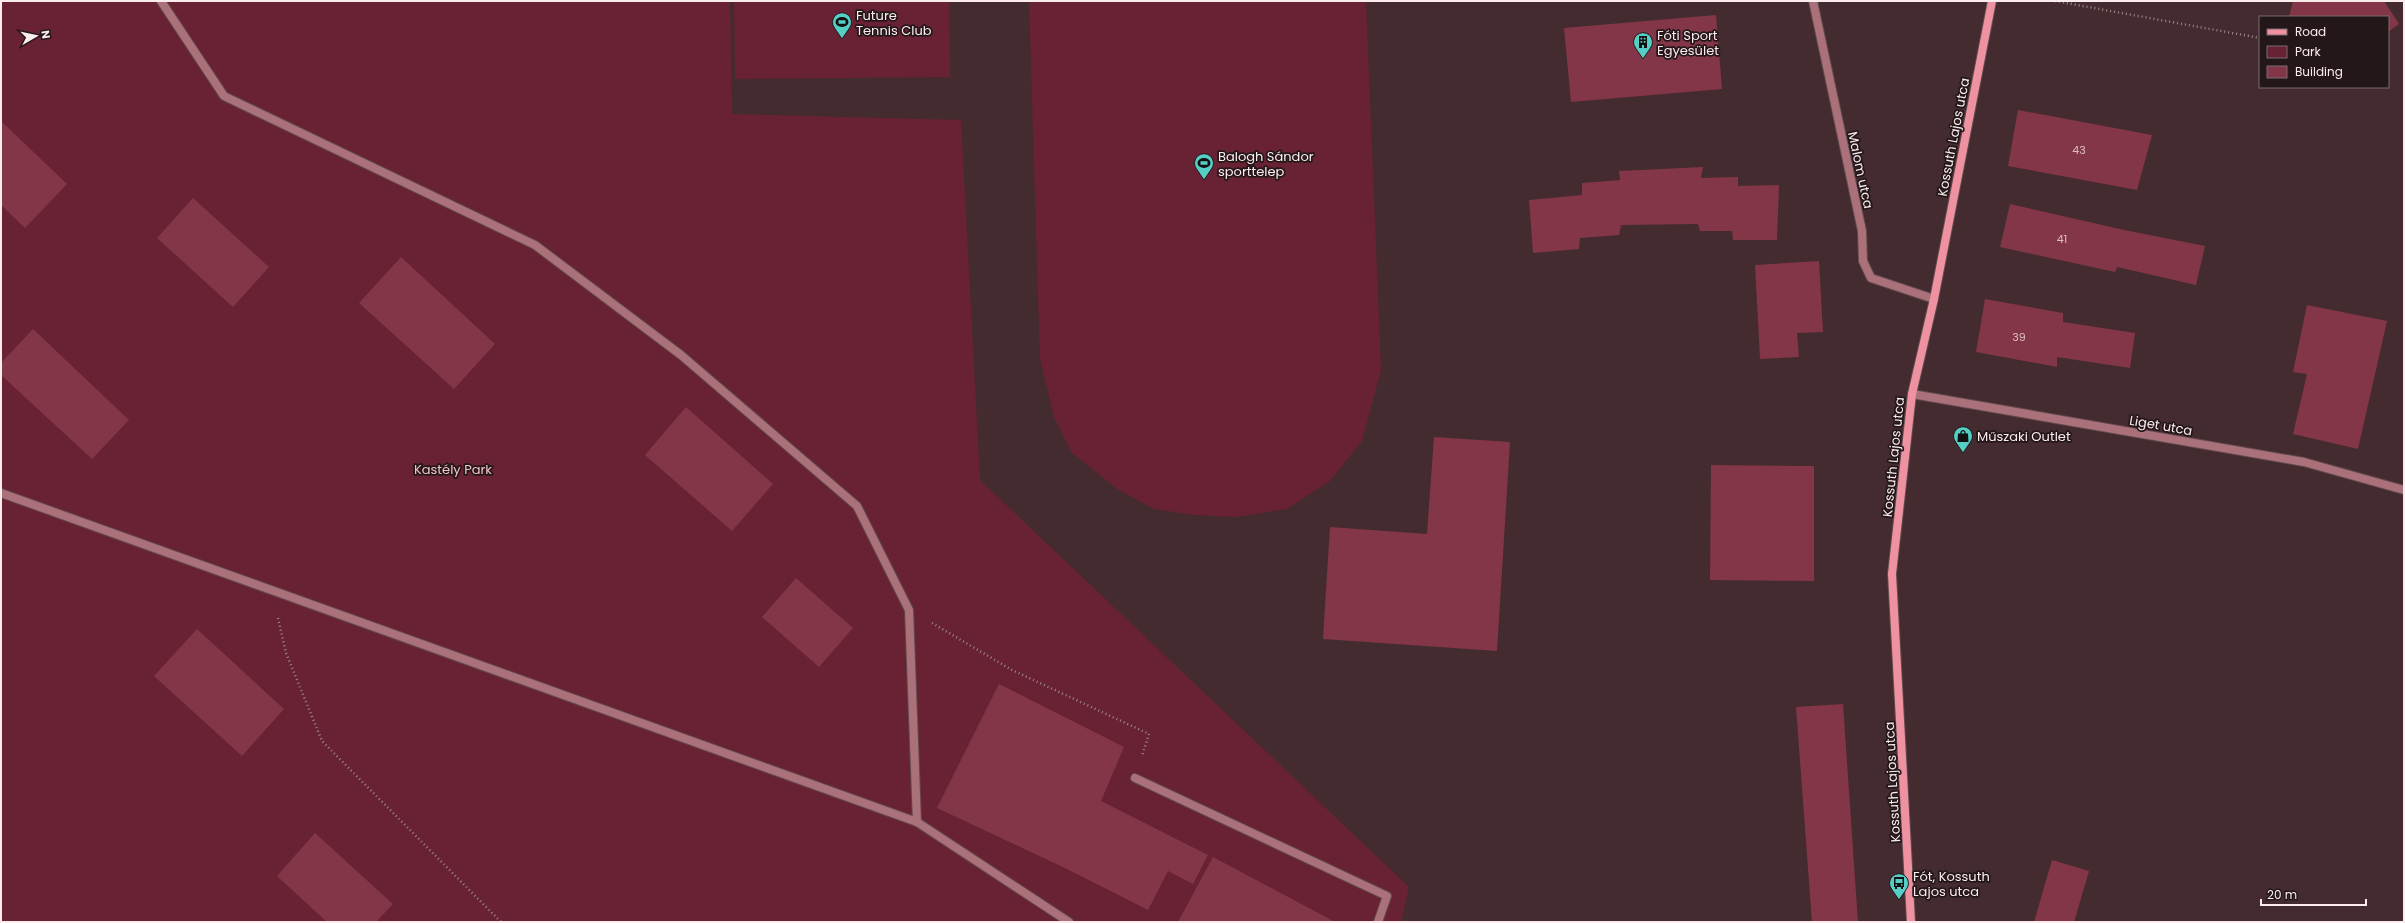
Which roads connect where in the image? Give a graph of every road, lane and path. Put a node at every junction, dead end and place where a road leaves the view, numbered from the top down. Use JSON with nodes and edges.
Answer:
{"nodes":[{"id":1,"x":161,"y":1,"type":"edge"},
{"id":2,"x":1813,"y":1,"type":"edge"},
{"id":3,"x":1992,"y":1,"type":"edge"},
{"id":4,"x":2054,"y":1,"type":"edge"},
{"id":5,"x":2259,"y":38,"type":"edge"},
{"id":6,"x":1934,"y":299,"type":"junction"},
{"id":7,"x":1912,"y":394,"type":"junction"},
{"id":8,"x":2404,"y":490,"type":"edge"},
{"id":9,"x":1,"y":493,"type":"edge"},
{"id":10,"x":272,"y":590,"type":"junction"},
{"id":11,"x":909,"y":610,"type":"junction"},
{"id":12,"x":1135,"y":778,"type":"joint"},
{"id":13,"x":917,"y":822,"type":"junction"},
{"id":14,"x":501,"y":922,"type":"edge"},
{"id":15,"x":1070,"y":922,"type":"edge"},
{"id":16,"x":1378,"y":922,"type":"edge"},
{"id":17,"x":1911,"y":922,"type":"edge"}],
"edges":[{"from":1,"to":11,"type":"street"},
{"from":2,"to":6,"type":"street","name":"Malom utca"},
{"from":3,"to":6,"type":"main road","name":"Kossuth Lajos utca"},
{"from":4,"to":5,"type":"path"},
{"from":6,"to":7,"type":"main road","name":"Kossuth Lajos utca"},
{"from":7,"to":8,"type":"street","name":"Liget utca"},
{"from":7,"to":17,"type":"main road","name":"Kossuth Lajos utca"},
{"from":9,"to":10,"type":"street"},
{"from":10,"to":13,"type":"street"},
{"from":10,"to":14,"type":"path"},
{"from":11,"to":12,"type":"path"},
{"from":11,"to":13,"type":"street"},
{"from":12,"to":16,"type":"street"},
{"from":13,"to":15,"type":"street"}]}
